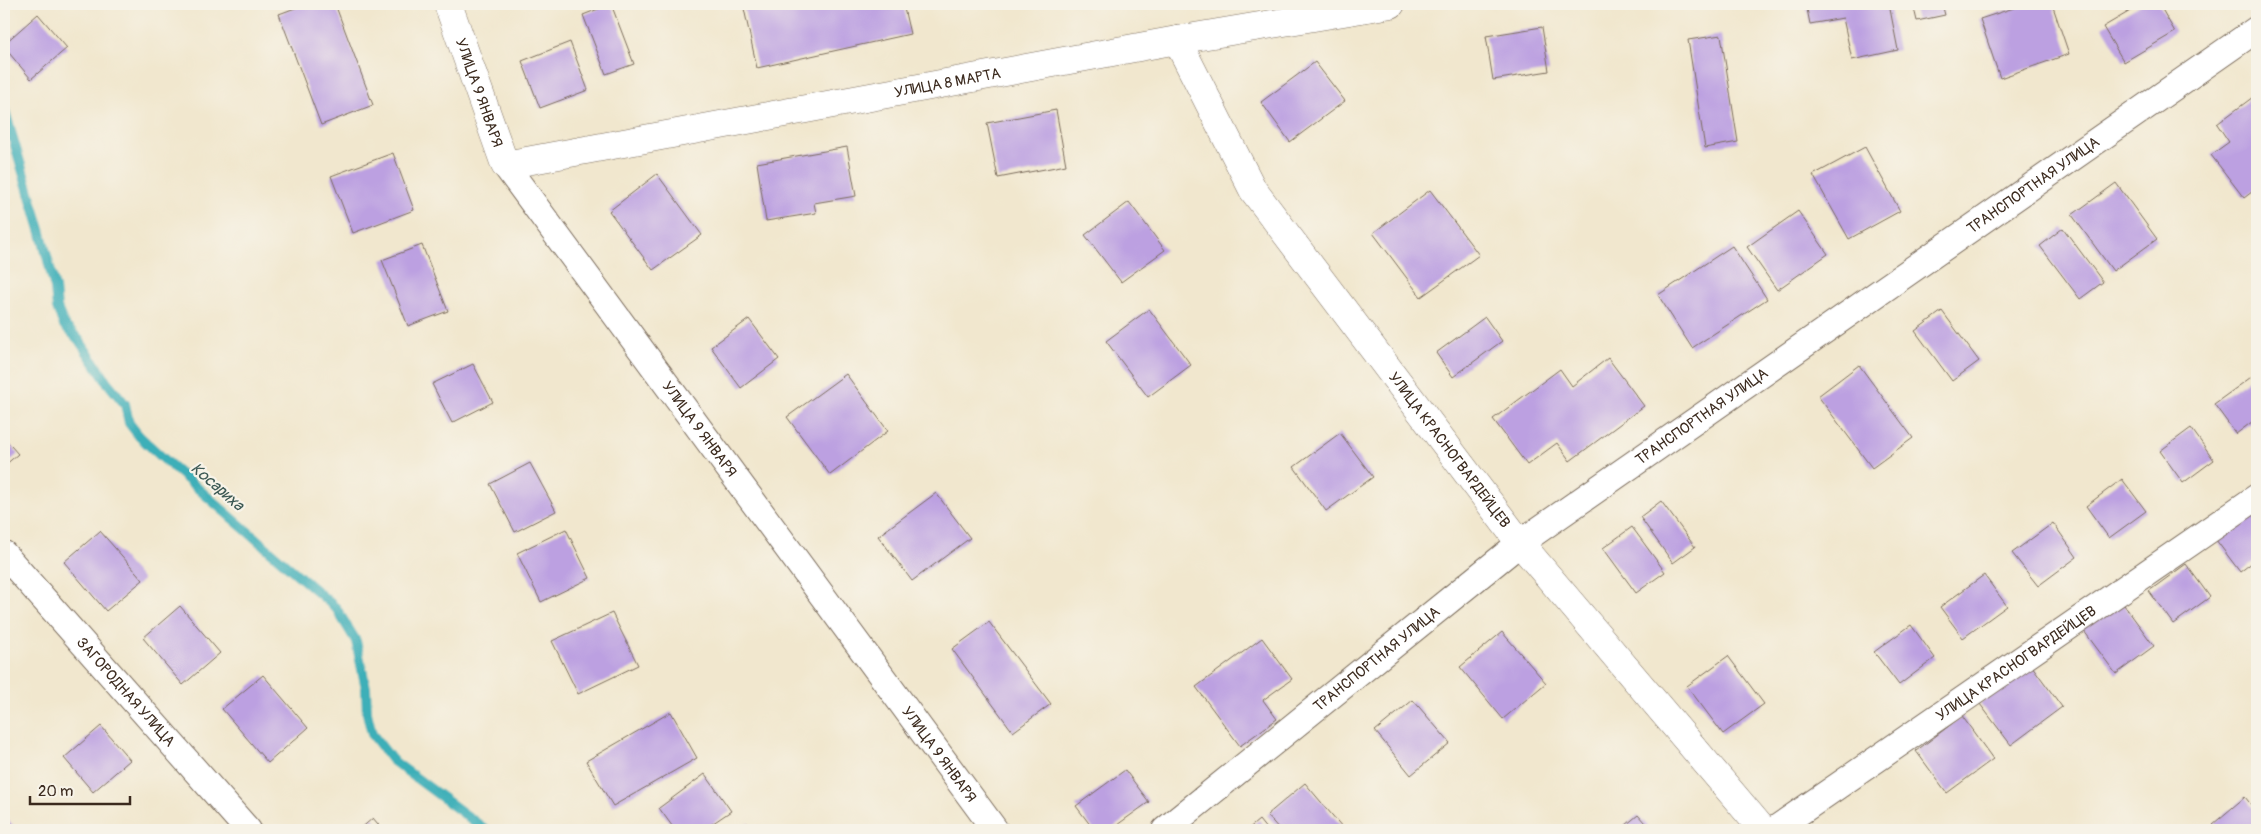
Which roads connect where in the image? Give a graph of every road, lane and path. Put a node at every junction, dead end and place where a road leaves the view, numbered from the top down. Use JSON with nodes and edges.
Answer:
{"nodes":[{"id":1,"x":448,"y":4,"type":"edge"},
{"id":2,"x":1391,"y":4,"type":"edge"},
{"id":3,"x":2257,"y":29,"type":"edge"},
{"id":4,"x":1177,"y":40,"type":"junction"},
{"id":5,"x":505,"y":165,"type":"junction"},
{"id":6,"x":2257,"y":497,"type":"edge"},
{"id":7,"x":1520,"y":544,"type":"junction"},
{"id":8,"x":4,"y":554,"type":"edge"},
{"id":9,"x":248,"y":830,"type":"edge"},
{"id":10,"x":995,"y":830,"type":"edge"},
{"id":11,"x":1165,"y":830,"type":"edge"},
{"id":12,"x":1763,"y":830,"type":"edge"},
{"id":13,"x":1774,"y":830,"type":"edge"}],
"edges":[{"from":1,"to":5,"type":"street","name":"УЛИЦА 9 ЯНВАРЯ"},
{"from":2,"to":4,"type":"street","name":"УЛИЦА 8 МАРТА"},
{"from":3,"to":7,"type":"street","name":"ТРАНСПОРТНАЯ УЛИЦА"},
{"from":4,"to":5,"type":"street","name":"УЛИЦА 8 МАРТА"},
{"from":4,"to":7,"type":"street","name":"УЛИЦА КРАСНОГВАРДЕЙЦЕВ"},
{"from":5,"to":10,"type":"street","name":"УЛИЦА 9 ЯНВАРЯ"},
{"from":6,"to":13,"type":"street","name":"УЛИЦА КРАСНОГВАРДЕЙЦЕВ"},
{"from":7,"to":11,"type":"street","name":"ТРАНСПОРТНАЯ УЛИЦА"},
{"from":7,"to":12,"type":"street","name":"УЛИЦА КРАСНОГВАРДЕЙЦЕВ"},
{"from":8,"to":9,"type":"street","name":"ЗАГОРОДНАЯ УЛИЦА"}]}
